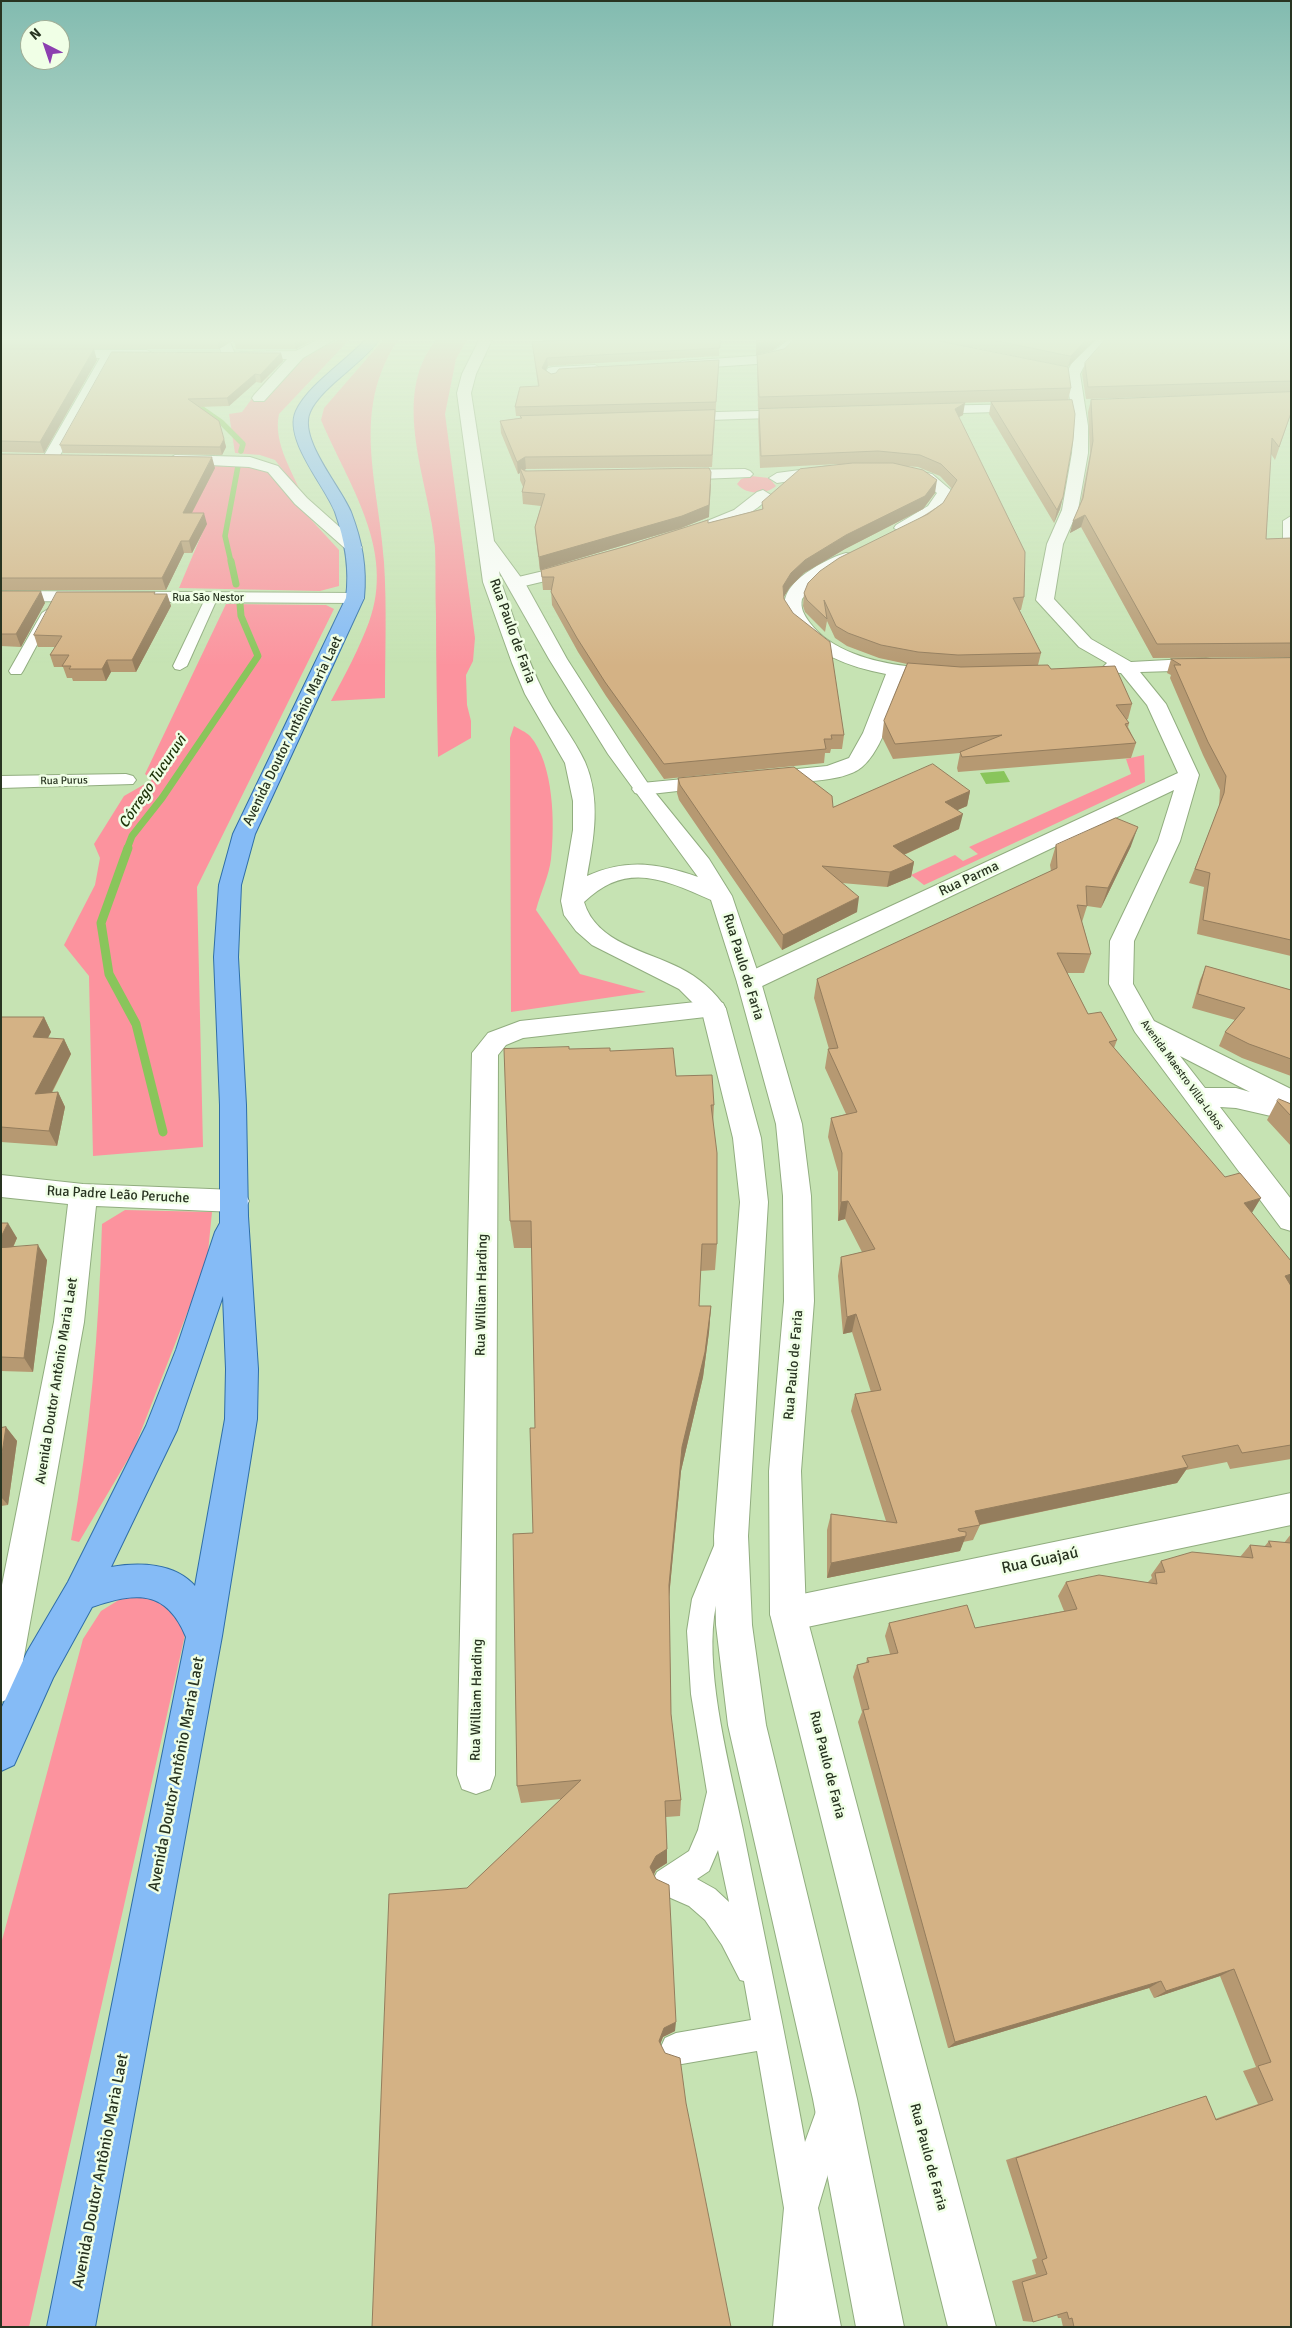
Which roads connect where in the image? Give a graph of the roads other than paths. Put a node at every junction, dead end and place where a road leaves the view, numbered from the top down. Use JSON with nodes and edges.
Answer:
{"nodes":[{"id":1,"x":56,"y":449,"type":"edge"},
{"id":2,"x":308,"y":449,"type":"edge"},
{"id":3,"x":472,"y":449,"type":"edge"},
{"id":4,"x":1078,"y":449,"type":"edge"},
{"id":5,"x":30,"y":459,"type":"edge"},
{"id":6,"x":50,"y":459,"type":"junction"},
{"id":7,"x":70,"y":460,"type":"edge"},
{"id":8,"x":159,"y":460,"type":"edge"},
{"id":9,"x":845,"y":471,"type":"edge"},
{"id":10,"x":886,"y":472,"type":"edge"},
{"id":11,"x":745,"y":474,"type":"junction"},
{"id":12,"x":656,"y":475,"type":"edge"},
{"id":13,"x":777,"y":478,"type":"junction"},
{"id":14,"x":763,"y":495,"type":"junction"},
{"id":15,"x":1291,"y":523,"type":"edge"},
{"id":16,"x":685,"y":534,"type":"edge"},
{"id":17,"x":889,"y":536,"type":"edge"},
{"id":18,"x":485,"y":539,"type":"junction"},
{"id":19,"x":1291,"y":540,"type":"edge"},
{"id":20,"x":354,"y":546,"type":"junction"},
{"id":21,"x":864,"y":549,"type":"edge"},
{"id":22,"x":593,"y":563,"type":"edge"},
{"id":23,"x":557,"y":574,"type":"junction"},
{"id":24,"x":516,"y":583,"type":"junction"},
{"id":25,"x":1,"y":596,"type":"edge"},
{"id":26,"x":57,"y":596,"type":"junction"},
{"id":27,"x":355,"y":598,"type":"junction"},
{"id":28,"x":211,"y":599,"type":"junction"},
{"id":29,"x":529,"y":605,"type":"junction"},
{"id":30,"x":1225,"y":664,"type":"edge"},
{"id":31,"x":180,"y":666,"type":"dead end"},
{"id":32,"x":1125,"y":666,"type":"junction"},
{"id":33,"x":1098,"y":669,"type":"edge"},
{"id":34,"x":897,"y":670,"type":"junction"},
{"id":35,"x":16,"y":671,"type":"dead end"},
{"id":36,"x":955,"y":674,"type":"edge"},
{"id":37,"x":1189,"y":776,"type":"junction"},
{"id":38,"x":126,"y":780,"type":"dead end"},
{"id":39,"x":1,"y":782,"type":"edge"},
{"id":40,"x":642,"y":789,"type":"junction"},
{"id":41,"x":721,"y":896,"type":"junction"},
{"id":42,"x":572,"y":901,"type":"junction"},
{"id":43,"x":749,"y":982,"type":"junction"},
{"id":44,"x":714,"y":1009,"type":"junction"},
{"id":45,"x":1144,"y":1026,"type":"junction"},
{"id":46,"x":1197,"y":1097,"type":"junction"},
{"id":47,"x":1291,"y":1101,"type":"edge"},
{"id":48,"x":1291,"y":1111,"type":"edge"},
{"id":49,"x":1,"y":1186,"type":"edge"},
{"id":50,"x":83,"y":1195,"type":"junction"},
{"id":51,"x":234,"y":1209,"type":"junction"},
{"id":52,"x":1291,"y":1220,"type":"edge"},
{"id":53,"x":1291,"y":1509,"type":"edge"},
{"id":54,"x":731,"y":1536,"type":"junction"},
{"id":55,"x":13,"y":1567,"type":"edge"},
{"id":56,"x":80,"y":1594,"type":"junction"},
{"id":57,"x":788,"y":1614,"type":"junction"},
{"id":58,"x":204,"y":1636,"type":"junction"},
{"id":59,"x":1,"y":1684,"type":"edge"},
{"id":60,"x":1,"y":1752,"type":"edge"},
{"id":61,"x":476,"y":1776,"type":"dead end"},
{"id":62,"x":720,"y":1790,"type":"junction"},
{"id":63,"x":760,"y":1985,"type":"junction"},
{"id":64,"x":768,"y":2033,"type":"junction"},
{"id":65,"x":676,"y":2049,"type":"edge"},
{"id":66,"x":835,"y":2099,"type":"junction"},
{"id":67,"x":800,"y":2211,"type":"junction"},
{"id":68,"x":71,"y":2327,"type":"edge"},
{"id":69,"x":790,"y":2327,"type":"edge"},
{"id":70,"x":824,"y":2327,"type":"edge"},
{"id":71,"x":880,"y":2327,"type":"edge"},
{"id":72,"x":972,"y":2327,"type":"edge"}],
"edges":[{"from":1,"to":6,"type":"street"},
{"from":2,"to":20,"type":"main road","name":"Avenida Doutor Antônio Maria Laet"},
{"from":3,"to":18,"type":"street"},
{"from":4,"to":32,"type":"street"},
{"from":5,"to":6,"type":"street"},
{"from":6,"to":7,"type":"street"},
{"from":8,"to":20,"type":"street"},
{"from":9,"to":13,"type":"street"},
{"from":10,"to":17,"type":"street"},
{"from":11,"to":12,"type":"street"},
{"from":11,"to":13,"type":"street"},
{"from":11,"to":14,"type":"street"},
{"from":13,"to":14,"type":"street"},
{"from":14,"to":16,"type":"street"},
{"from":15,"to":19,"type":"street"},
{"from":18,"to":24,"type":"street","name":"Rua Paulo de Faria"},
{"from":18,"to":42,"type":"street","name":"Rua Paulo de Faria"},
{"from":20,"to":27,"type":"main road","name":"Avenida Doutor Antônio Maria Laet"},
{"from":21,"to":34,"type":"street"},
{"from":22,"to":23,"type":"street"},
{"from":23,"to":24,"type":"street"},
{"from":23,"to":29,"type":"street"},
{"from":24,"to":29,"type":"street","name":"Rua Paulo de Faria"},
{"from":25,"to":26,"type":"street","name":"Rua São Nestor"},
{"from":26,"to":28,"type":"street","name":"Rua São Nestor"},
{"from":26,"to":35,"type":"lane"},
{"from":27,"to":28,"type":"street","name":"Rua São Nestor"},
{"from":27,"to":51,"type":"main road","name":"Avenida Doutor Antônio Maria Laet"},
{"from":28,"to":31,"type":"lane"},
{"from":29,"to":40,"type":"street","name":"Rua Paulo de Faria"},
{"from":30,"to":32,"type":"street"},
{"from":32,"to":33,"type":"street"},
{"from":32,"to":37,"type":"street"},
{"from":34,"to":36,"type":"street"},
{"from":34,"to":40,"type":"street"},
{"from":37,"to":43,"type":"street","name":"Rua Parma"},
{"from":37,"to":45,"type":"street","name":"Avenida Maestro Villa-Lobos"},
{"from":38,"to":39,"type":"street","name":"Rua Purus"},
{"from":40,"to":41,"type":"street","name":"Rua Paulo de Faria"},
{"from":41,"to":42,"type":"street"},
{"from":41,"to":43,"type":"street","name":"Rua Paulo de Faria"},
{"from":42,"to":44,"type":"street"},
{"from":43,"to":57,"type":"street","name":"Rua Paulo de Faria"},
{"from":44,"to":54,"type":"street"},
{"from":44,"to":61,"type":"street","name":"Rua William Harding"},
{"from":45,"to":46,"type":"street","name":"Avenida Maestro Villa-Lobos"},
{"from":45,"to":47,"type":"street"},
{"from":46,"to":48,"type":"street"},
{"from":46,"to":52,"type":"street","name":"Avenida Maestro Villa-Lobos"},
{"from":49,"to":50,"type":"street","name":"Rua Padre Leão Peruche"},
{"from":50,"to":51,"type":"street","name":"Rua Padre Leão Peruche"},
{"from":50,"to":55,"type":"street","name":"Avenida Doutor Antônio Maria Laet"},
{"from":51,"to":56,"type":"main road","name":"Avenida Doutor Antônio Maria Laet"},
{"from":51,"to":58,"type":"main road","name":"Avenida Doutor Antônio Maria Laet"},
{"from":53,"to":57,"type":"street","name":"Rua Guajaú"},
{"from":54,"to":62,"type":"lane"},
{"from":54,"to":66,"type":"street"},
{"from":55,"to":59,"type":"street","name":"Avenida Doutor Antônio Maria Laet"},
{"from":56,"to":58,"type":"main road"},
{"from":56,"to":60,"type":"main road","name":"Avenida Doutor Antônio Maria Laet"},
{"from":57,"to":72,"type":"street","name":"Rua Paulo de Faria"},
{"from":58,"to":68,"type":"main road","name":"Avenida Doutor Antônio Maria Laet"},
{"from":62,"to":63,"type":"lane"},
{"from":62,"to":63,"type":"lane"},
{"from":63,"to":64,"type":"lane"},
{"from":64,"to":65,"type":"lane"},
{"from":64,"to":67,"type":"lane"},
{"from":66,"to":67,"type":"lane"},
{"from":66,"to":71,"type":"street"},
{"from":67,"to":69,"type":"lane"},
{"from":67,"to":70,"type":"lane"}]}
